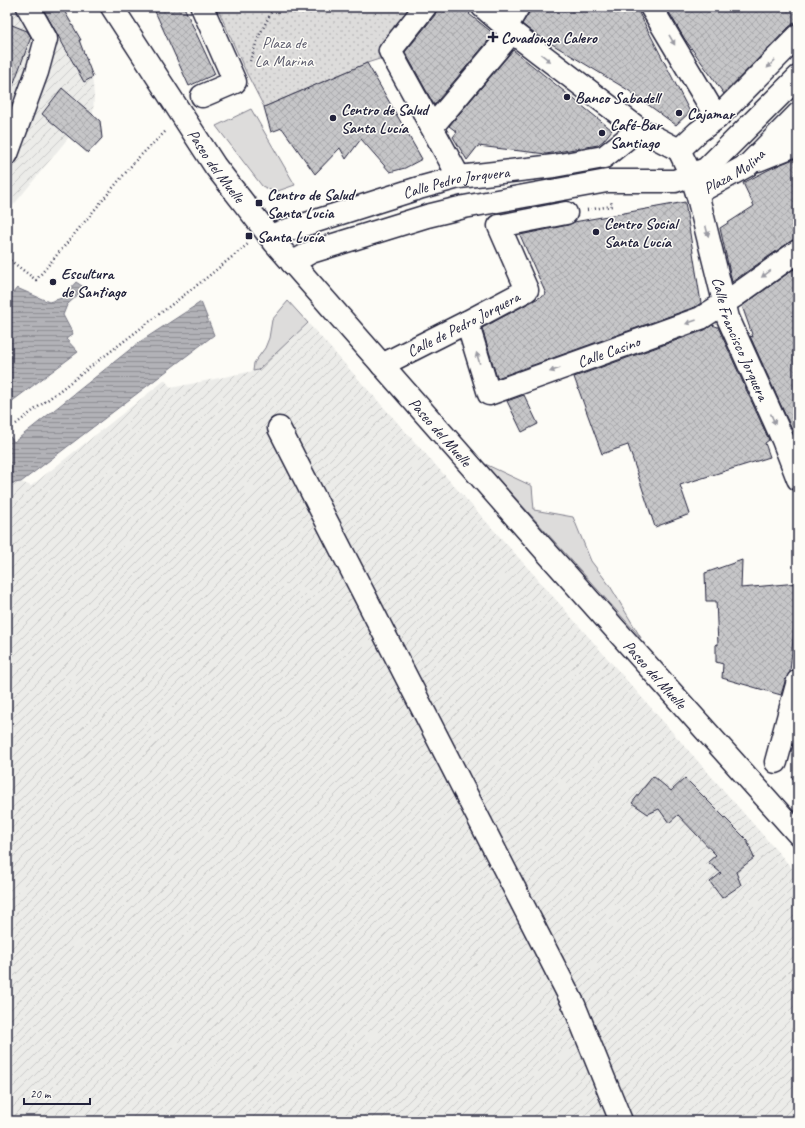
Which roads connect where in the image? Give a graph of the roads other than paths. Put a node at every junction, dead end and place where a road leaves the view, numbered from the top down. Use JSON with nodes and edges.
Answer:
{"nodes":[{"id":1,"x":28,"y":7,"type":"edge"},
{"id":2,"x":112,"y":7,"type":"edge"},
{"id":3,"x":202,"y":7,"type":"edge"},
{"id":4,"x":424,"y":7,"type":"edge"},
{"id":5,"x":483,"y":7,"type":"edge"},
{"id":6,"x":518,"y":7,"type":"edge"},
{"id":7,"x":660,"y":12,"type":"edge"},
{"id":8,"x":509,"y":29,"type":"junction"},
{"id":9,"x":798,"y":36,"type":"edge"},
{"id":10,"x":798,"y":77,"type":"edge"},
{"id":11,"x":202,"y":96,"type":"dead end"},
{"id":12,"x":798,"y":114,"type":"edge"},
{"id":13,"x":718,"y":118,"type":"junction"},
{"id":14,"x":639,"y":130,"type":"junction"},
{"id":15,"x":798,"y":144,"type":"edge"},
{"id":16,"x":679,"y":150,"type":"junction"},
{"id":17,"x":7,"y":154,"type":"edge"},
{"id":18,"x":748,"y":165,"type":"junction"},
{"id":19,"x":459,"y":177,"type":"junction"},
{"id":20,"x":694,"y":184,"type":"junction"},
{"id":21,"x":566,"y":213,"type":"dead end"},
{"id":22,"x":259,"y":239,"type":"junction"},
{"id":23,"x":798,"y":251,"type":"edge"},
{"id":24,"x":292,"y":263,"type":"junction"},
{"id":25,"x":724,"y":302,"type":"junction"},
{"id":26,"x":467,"y":322,"type":"junction"},
{"id":27,"x":382,"y":365,"type":"junction"},
{"id":28,"x":279,"y":428,"type":"dead end"},
{"id":29,"x":791,"y":440,"type":"edge"},
{"id":30,"x":798,"y":479,"type":"edge"},
{"id":31,"x":798,"y":681,"type":"edge"},
{"id":32,"x":776,"y":762,"type":"dead end"},
{"id":33,"x":798,"y":834,"type":"edge"},
{"id":34,"x":621,"y":1121,"type":"edge"}],
"edges":[{"from":1,"to":17,"type":"street"},
{"from":2,"to":22,"type":"street","name":"Paseo del Muelle"},
{"from":3,"to":11,"type":"street"},
{"from":4,"to":8,"type":"street"},
{"from":4,"to":19,"type":"street"},
{"from":5,"to":8,"type":"street"},
{"from":6,"to":8,"type":"street"},
{"from":7,"to":13,"type":"street","one_way":true},
{"from":8,"to":14,"type":"street","one_way":true},
{"from":9,"to":13,"type":"street","one_way":true},
{"from":10,"to":20,"type":"street"},
{"from":12,"to":18,"type":"street","name":"Plaza Molina"},
{"from":13,"to":16,"type":"street"},
{"from":14,"to":16,"type":"street"},
{"from":14,"to":19,"type":"street","name":"Calle Pedro Jorquera"},
{"from":15,"to":18,"type":"street"},
{"from":16,"to":20,"type":"street","name":"Plaza Molina"},
{"from":18,"to":20,"type":"street","name":"Plaza Molina"},
{"from":19,"to":22,"type":"street","name":"Calle Pedro Jorquera"},
{"from":20,"to":24,"type":"street"},
{"from":20,"to":25,"type":"street","name":"Calle Francisco Jorquera","one_way":true},
{"from":21,"to":26,"type":"street","name":"Calle de Pedro Jorquera"},
{"from":22,"to":24,"type":"street","name":"Paseo del Muelle"},
{"from":23,"to":25,"type":"street","name":"Calle Casino","one_way":true},
{"from":24,"to":27,"type":"street","name":"Paseo del Muelle"},
{"from":25,"to":26,"type":"street","name":"Calle Casino","one_way":true},
{"from":25,"to":29,"type":"street","name":"Calle Francisco Jorquera","one_way":true},
{"from":26,"to":27,"type":"street","name":"Calle de Pedro Jorquera"},
{"from":27,"to":33,"type":"street","name":"Paseo del Muelle"},
{"from":28,"to":34,"type":"street"},
{"from":29,"to":30,"type":"street","name":"Calle Francisco Jorquera"},
{"from":31,"to":32,"type":"street"}]}
